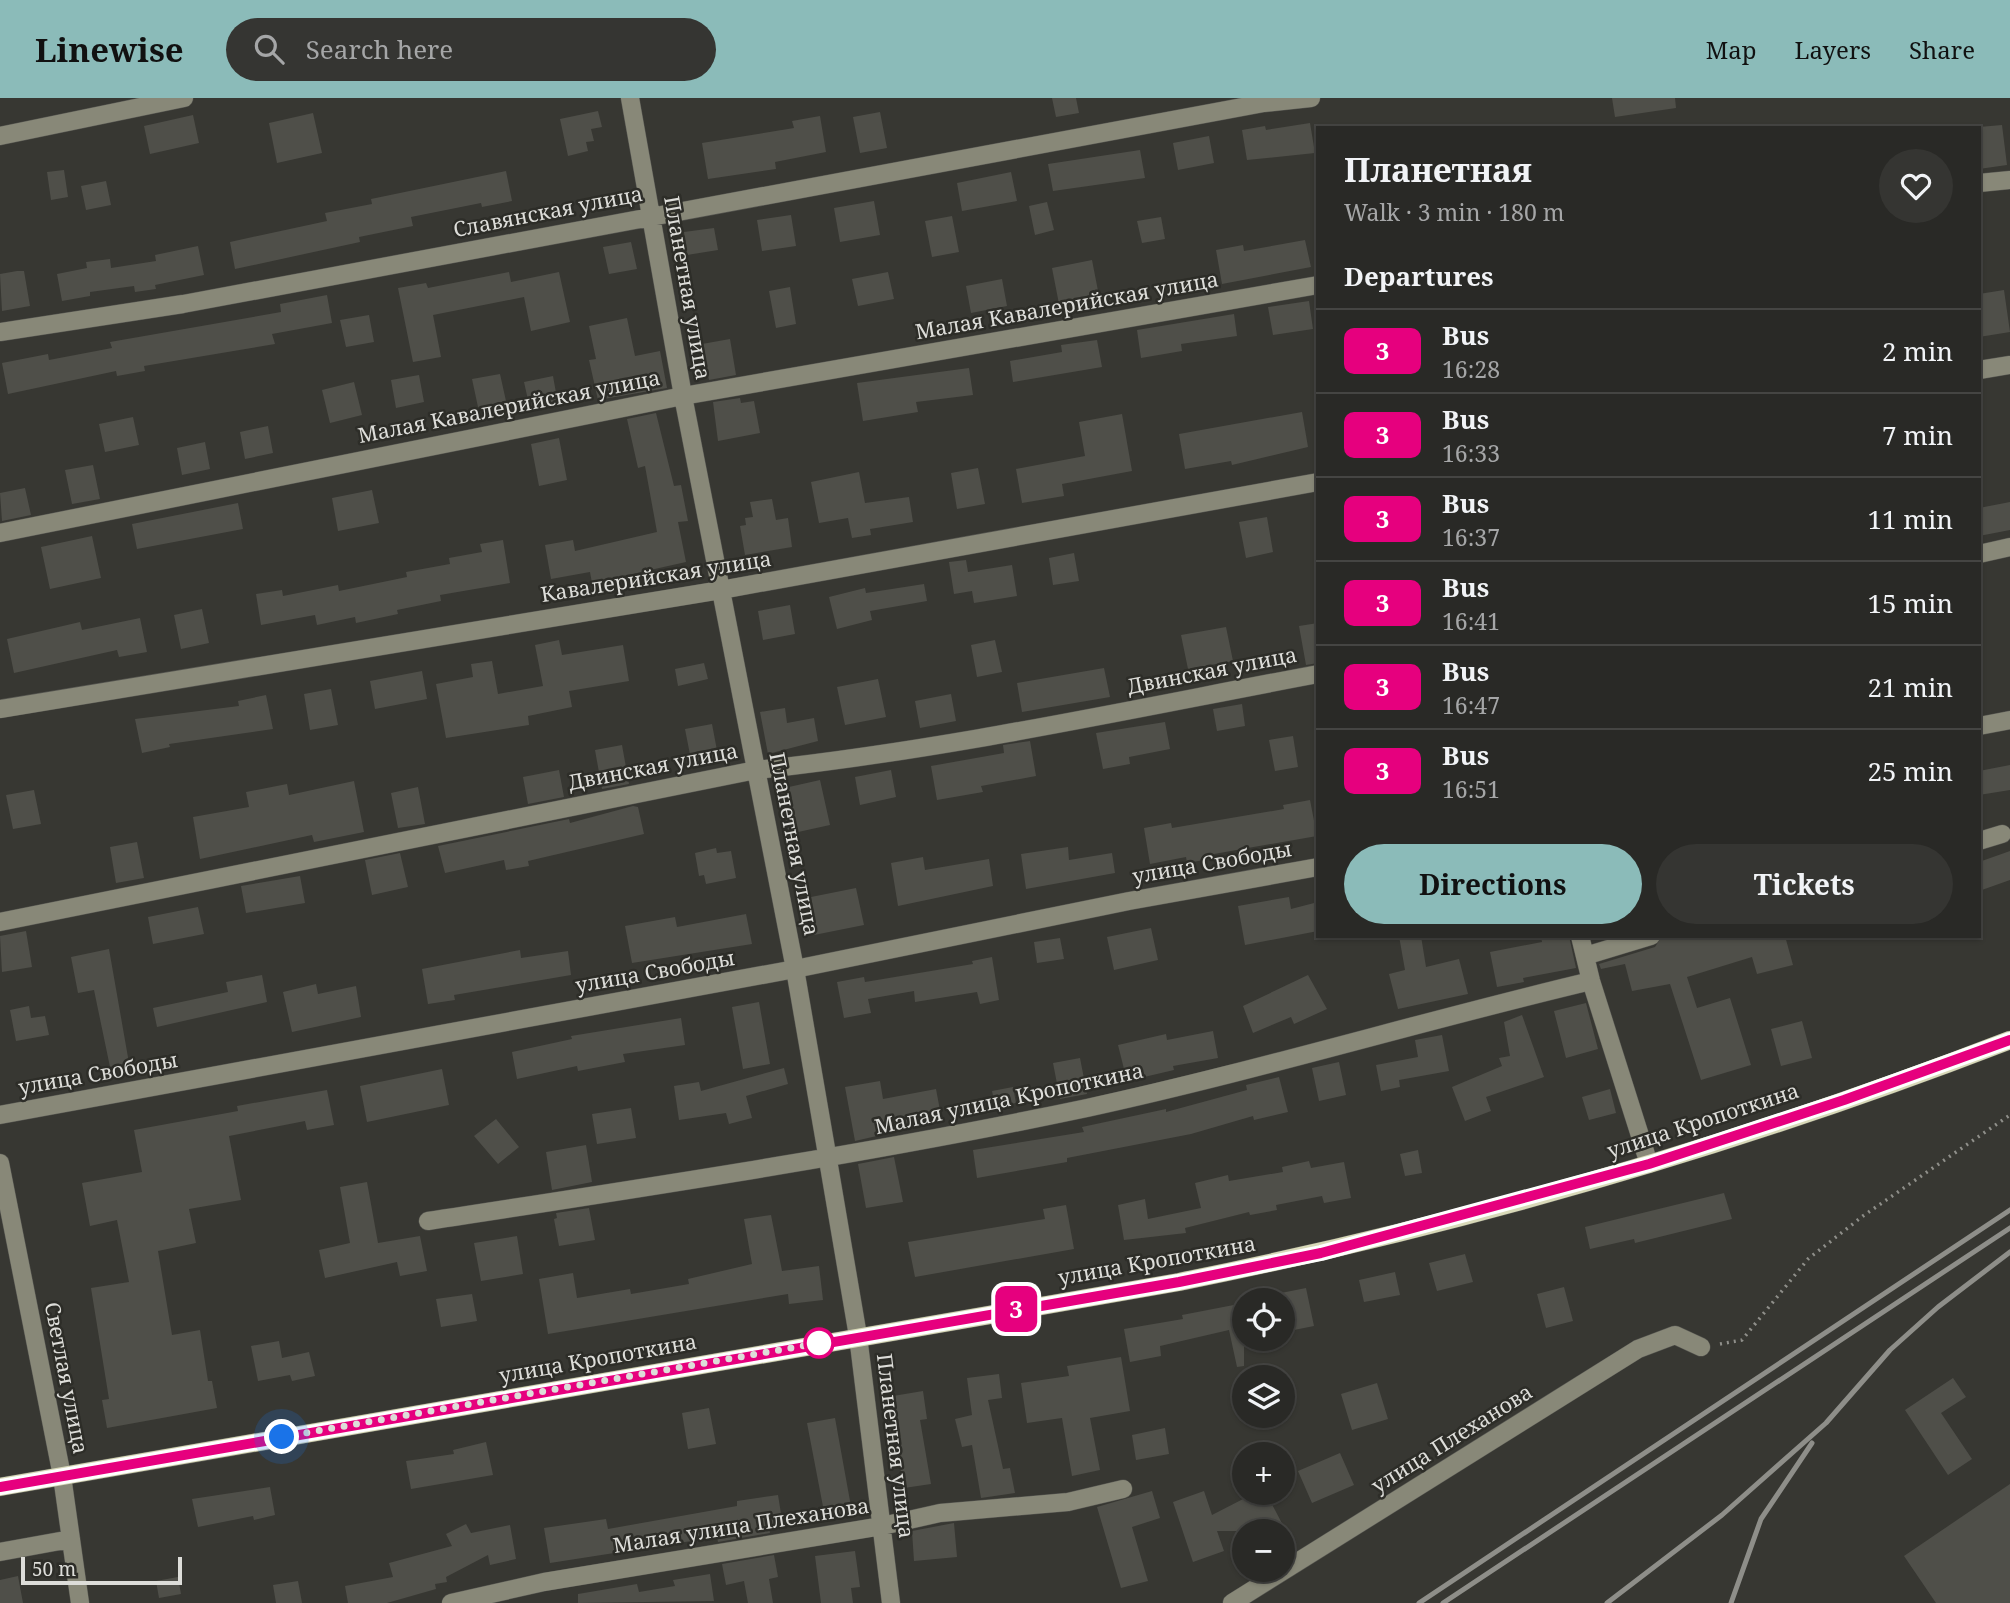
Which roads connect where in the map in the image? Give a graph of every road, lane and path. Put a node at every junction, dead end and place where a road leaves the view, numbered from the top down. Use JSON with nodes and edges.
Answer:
{"nodes":[{"id":1,"x":184,"y":98,"type":"edge"},
{"id":2,"x":630,"y":98,"type":"edge"},
{"id":3,"x":1311,"y":98,"type":"edge"},
{"id":4,"x":0,"y":136,"type":"edge"},
{"id":5,"x":2010,"y":180,"type":"edge"},
{"id":6,"x":1981,"y":183,"type":"edge"},
{"id":7,"x":651,"y":216,"type":"junction"},
{"id":8,"x":1316,"y":285,"type":"edge"},
{"id":9,"x":0,"y":332,"type":"edge"},
{"id":10,"x":2010,"y":365,"type":"edge"},
{"id":11,"x":1981,"y":370,"type":"edge"},
{"id":12,"x":683,"y":396,"type":"junction"},
{"id":13,"x":1316,"y":482,"type":"edge"},
{"id":14,"x":0,"y":533,"type":"edge"},
{"id":15,"x":2010,"y":547,"type":"edge"},
{"id":16,"x":1981,"y":554,"type":"edge"},
{"id":17,"x":721,"y":590,"type":"junction"},
{"id":18,"x":1316,"y":674,"type":"edge"},
{"id":19,"x":0,"y":709,"type":"edge"},
{"id":20,"x":2010,"y":720,"type":"edge"},
{"id":21,"x":1981,"y":726,"type":"edge"},
{"id":22,"x":756,"y":770,"type":"junction"},
{"id":23,"x":2002,"y":834,"type":"dead end"},
{"id":24,"x":1981,"y":840,"type":"edge"},
{"id":25,"x":1316,"y":867,"type":"edge"},
{"id":26,"x":0,"y":922,"type":"edge"},
{"id":27,"x":1580,"y":938,"type":"edge"},
{"id":28,"x":1644,"y":938,"type":"edge"},
{"id":29,"x":1585,"y":956,"type":"junction"},
{"id":30,"x":795,"y":969,"type":"junction"},
{"id":31,"x":1591,"y":981,"type":"junction"},
{"id":32,"x":2010,"y":1040,"type":"edge"},
{"id":33,"x":0,"y":1115,"type":"edge"},
{"id":34,"x":2010,"y":1115,"type":"edge"},
{"id":35,"x":828,"y":1160,"type":"junction"},
{"id":36,"x":0,"y":1163,"type":"edge"},
{"id":37,"x":1649,"y":1164,"type":"junction"},
{"id":38,"x":428,"y":1221,"type":"dead end"},
{"id":39,"x":858,"y":1336,"type":"junction"},
{"id":40,"x":1701,"y":1347,"type":"joint"},
{"id":41,"x":62,"y":1476,"type":"junction"},
{"id":42,"x":0,"y":1487,"type":"edge"},
{"id":43,"x":1123,"y":1489,"type":"dead end"},
{"id":44,"x":882,"y":1526,"type":"junction"},
{"id":45,"x":71,"y":1539,"type":"junction"},
{"id":46,"x":0,"y":1552,"type":"edge"},
{"id":47,"x":80,"y":1603,"type":"edge"},
{"id":48,"x":451,"y":1603,"type":"edge"},
{"id":49,"x":891,"y":1603,"type":"edge"},
{"id":50,"x":1232,"y":1603,"type":"edge"}],
"edges":[{"from":1,"to":4,"type":"street"},
{"from":2,"to":7,"type":"street","name":"Планетная улица"},
{"from":3,"to":7,"type":"street","name":"Славянская улица"},
{"from":5,"to":6,"type":"street"},
{"from":7,"to":9,"type":"street","name":"Славянская улица"},
{"from":7,"to":12,"type":"street","name":"Планетная улица"},
{"from":8,"to":12,"type":"street","name":"Малая Кавалерийская улица"},
{"from":10,"to":11,"type":"street"},
{"from":12,"to":14,"type":"street","name":"Малая Кавалерийская улица"},
{"from":12,"to":17,"type":"street","name":"Планетная улица"},
{"from":13,"to":17,"type":"street","name":"Кавалерийская улица"},
{"from":15,"to":16,"type":"street"},
{"from":17,"to":19,"type":"street","name":"Кавалерийская улица"},
{"from":17,"to":22,"type":"street","name":"Планетная улица"},
{"from":18,"to":22,"type":"street","name":"Двинская улица"},
{"from":20,"to":21,"type":"street"},
{"from":22,"to":26,"type":"street","name":"Двинская улица"},
{"from":22,"to":30,"type":"street","name":"Планетная улица"},
{"from":23,"to":24,"type":"street"},
{"from":25,"to":30,"type":"street","name":"улица Свободы"},
{"from":27,"to":29,"type":"street"},
{"from":28,"to":29,"type":"street"},
{"from":29,"to":31,"type":"street"},
{"from":30,"to":33,"type":"street","name":"улица Свободы"},
{"from":30,"to":35,"type":"street","name":"Планетная улица"},
{"from":31,"to":35,"type":"street","name":"Малая улица Кропоткина"},
{"from":31,"to":37,"type":"street"},
{"from":32,"to":37,"type":"main road","name":"улица Кропоткина"},
{"from":34,"to":40,"type":"path"},
{"from":35,"to":38,"type":"street","name":"Малая улица Кропоткина"},
{"from":35,"to":39,"type":"street","name":"Планетная улица"},
{"from":36,"to":41,"type":"street","name":"Светлая улица"},
{"from":37,"to":39,"type":"main road","name":"улица Кропоткина"},
{"from":39,"to":41,"type":"main road","name":"улица Кропоткина"},
{"from":39,"to":44,"type":"street","name":"Планетная улица"},
{"from":40,"to":50,"type":"street","name":"улица Плеханова"},
{"from":41,"to":42,"type":"main road","name":"улица Кропоткина"},
{"from":41,"to":45,"type":"street","name":"Светлая улица"},
{"from":43,"to":44,"type":"street","name":"Малая улица Плеханова"},
{"from":44,"to":48,"type":"street","name":"Малая улица Плеханова"},
{"from":44,"to":49,"type":"street","name":"Планетная улица"},
{"from":45,"to":46,"type":"street"},
{"from":45,"to":47,"type":"street","name":"Светлая улица"}]}
